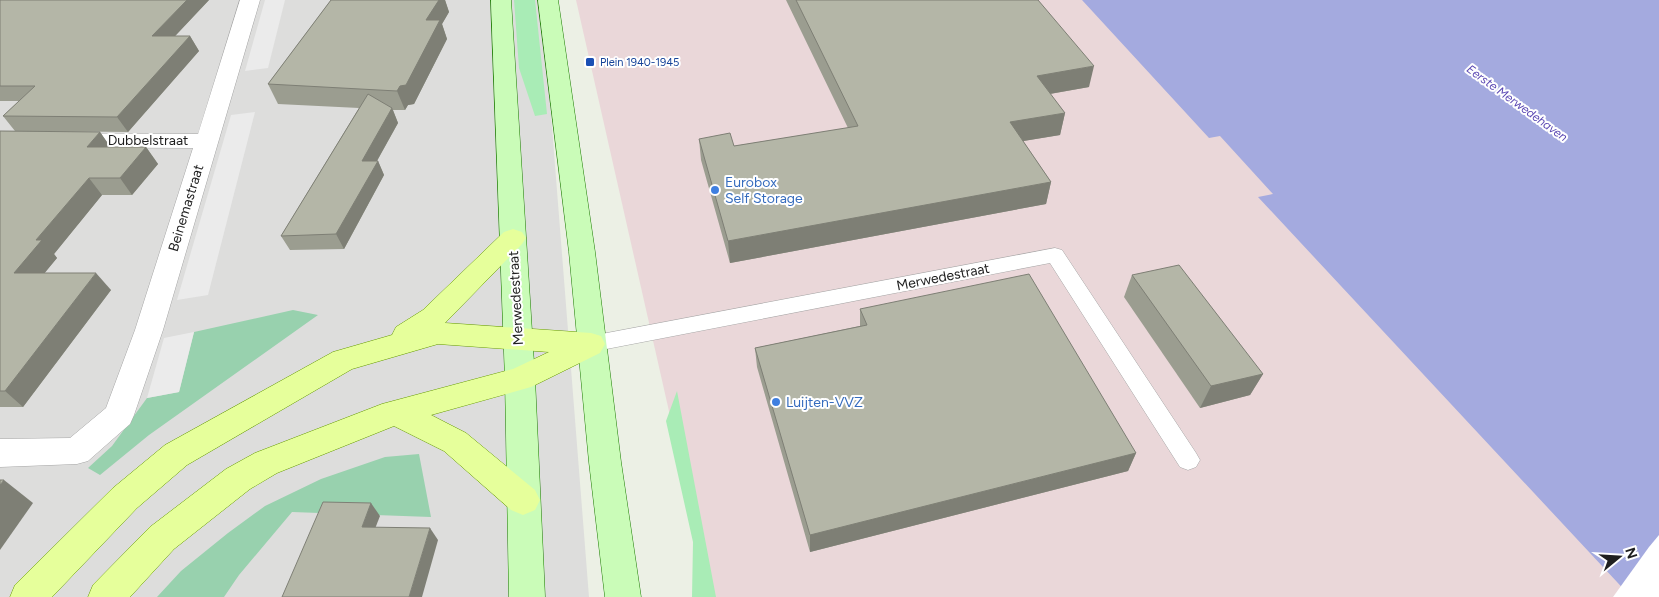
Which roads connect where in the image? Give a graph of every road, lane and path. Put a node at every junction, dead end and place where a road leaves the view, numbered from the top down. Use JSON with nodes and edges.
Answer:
{"nodes":[{"id":1,"x":250,"y":0,"type":"edge"},
{"id":2,"x":501,"y":0,"type":"edge"},
{"id":3,"x":548,"y":0,"type":"edge"},
{"id":4,"x":0,"y":140,"type":"edge"},
{"id":5,"x":206,"y":140,"type":"junction"},
{"id":6,"x":513,"y":238,"type":"junction"},
{"id":7,"x":517,"y":338,"type":"junction"},
{"id":8,"x":591,"y":344,"type":"junction"},
{"id":9,"x":390,"y":345,"type":"junction"},
{"id":10,"x":520,"y":379,"type":"junction"},
{"id":11,"x":393,"y":413,"type":"junction"},
{"id":12,"x":0,"y":453,"type":"edge"},
{"id":13,"x":1188,"y":460,"type":"dead end"},
{"id":14,"x":523,"y":500,"type":"junction"},
{"id":15,"x":28,"y":597,"type":"edge"},
{"id":16,"x":106,"y":597,"type":"edge"},
{"id":17,"x":527,"y":597,"type":"edge"},
{"id":18,"x":622,"y":597,"type":"edge"}],
"edges":[{"from":1,"to":5,"type":"street","name":"Beinemastraat"},
{"from":2,"to":6,"type":"main road","name":"Merwedestraat"},
{"from":3,"to":8,"type":"main road"},
{"from":4,"to":5,"type":"street","name":"Dubbelstraat"},
{"from":5,"to":12,"type":"street","name":"Beinemastraat"},
{"from":6,"to":7,"type":"main road","name":"Merwedestraat"},
{"from":6,"to":9,"type":"main road"},
{"from":7,"to":8,"type":"main road"},
{"from":7,"to":9,"type":"main road"},
{"from":7,"to":10,"type":"main road","name":"Merwedestraat"},
{"from":8,"to":10,"type":"main road"},
{"from":8,"to":13,"type":"lane","name":"Merwedestraat"},
{"from":8,"to":18,"type":"main road"},
{"from":9,"to":15,"type":"main road"},
{"from":10,"to":11,"type":"main road"},
{"from":10,"to":14,"type":"main road","name":"Merwedestraat"},
{"from":11,"to":14,"type":"main road"},
{"from":11,"to":16,"type":"main road"},
{"from":14,"to":17,"type":"main road","name":"Merwedestraat"}]}
